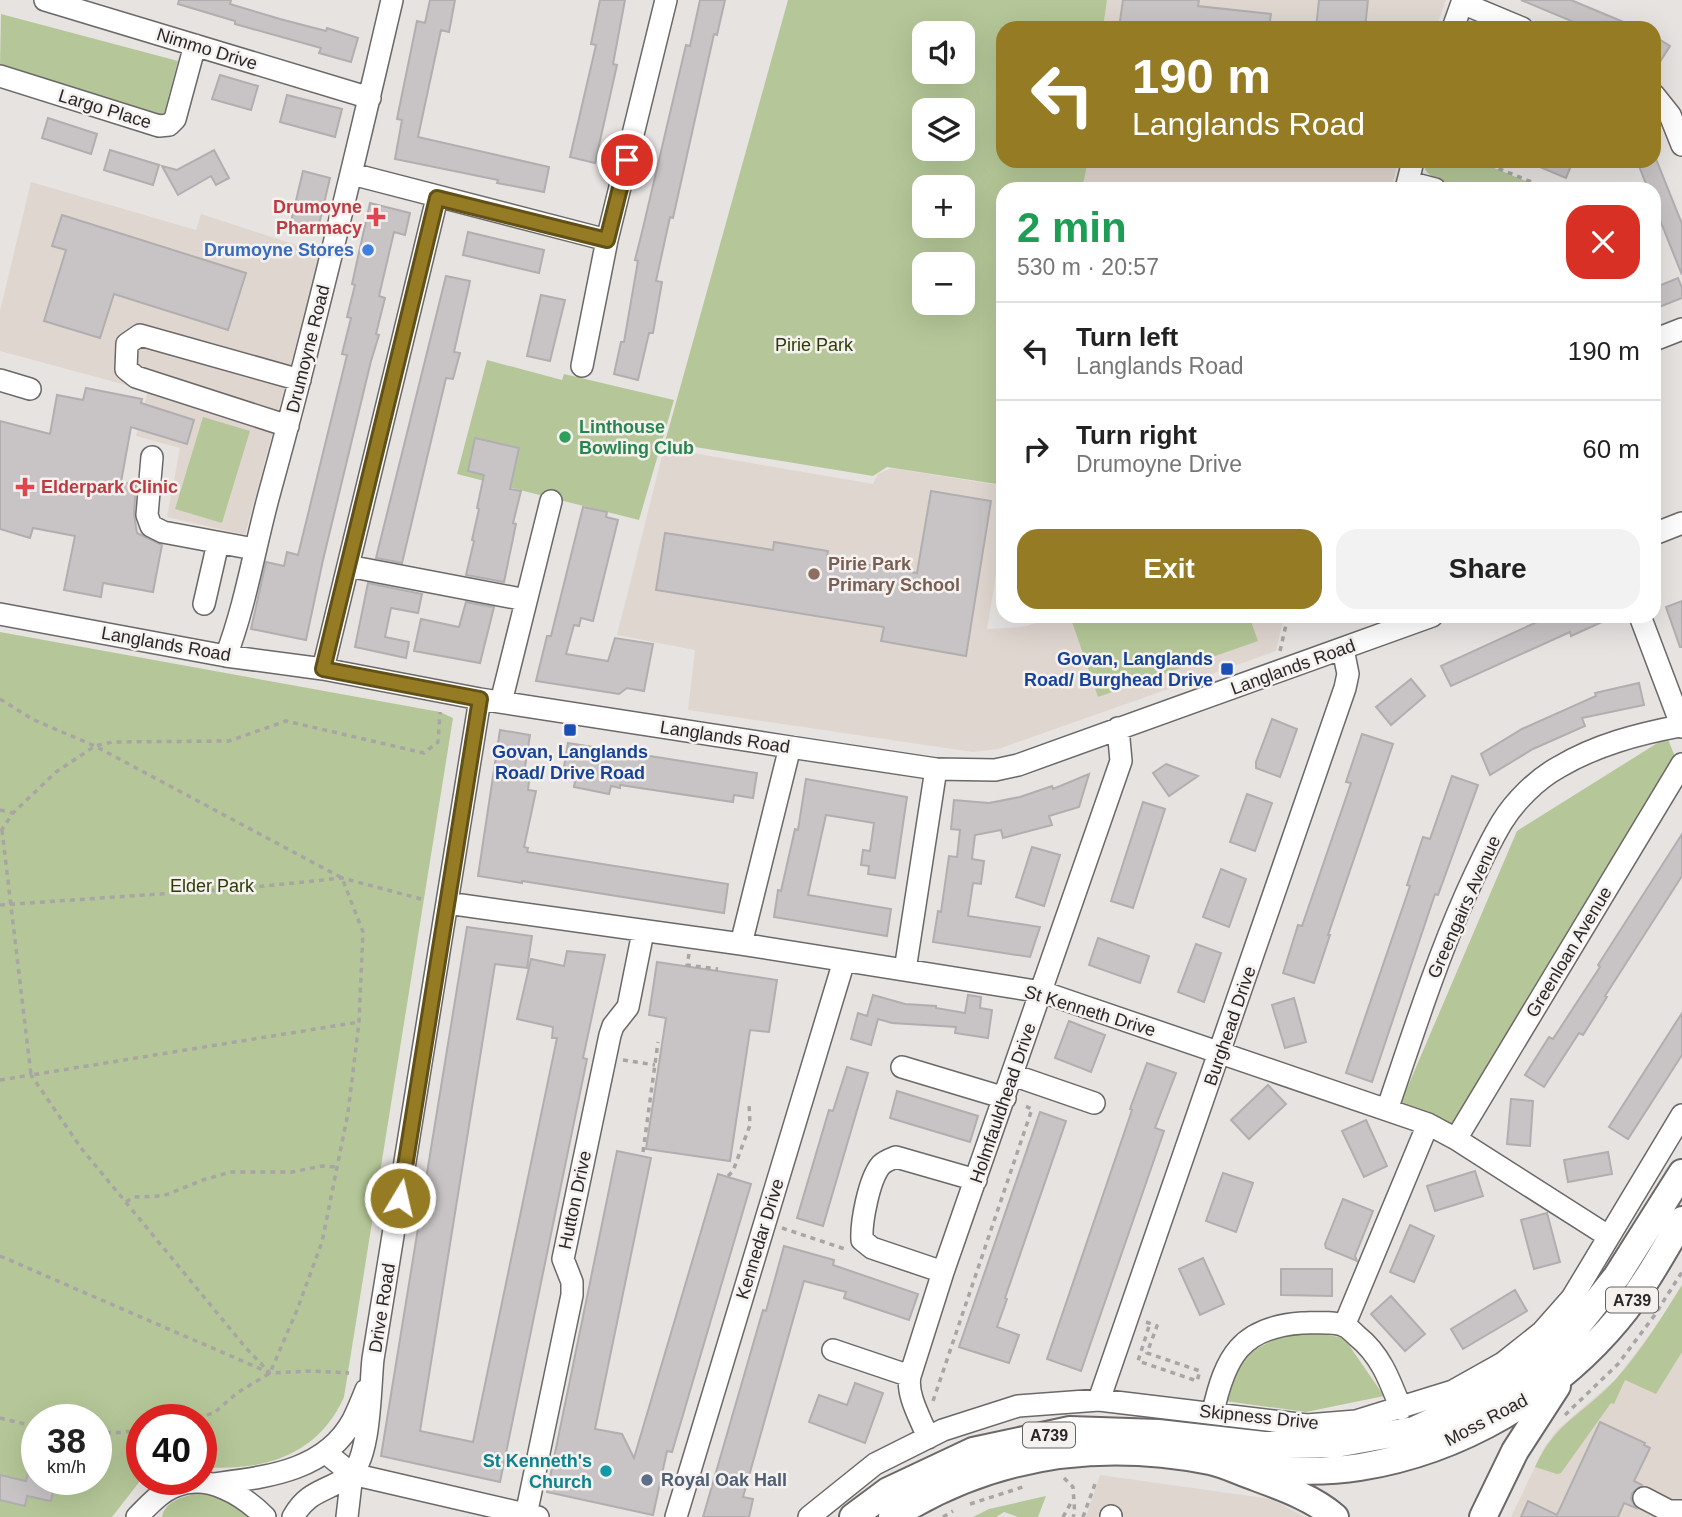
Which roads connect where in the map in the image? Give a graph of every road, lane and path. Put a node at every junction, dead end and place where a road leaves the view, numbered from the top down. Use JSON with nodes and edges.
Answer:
{"nodes":[{"id":1,"x":45,"y":0,"type":"edge"},
{"id":2,"x":392,"y":0,"type":"edge"},
{"id":3,"x":666,"y":0,"type":"edge"},
{"id":4,"x":1463,"y":2,"type":"edge"},
{"id":5,"x":1455,"y":21,"type":"edge"},
{"id":6,"x":1506,"y":21,"type":"edge"},
{"id":7,"x":195,"y":45,"type":"junction"},
{"id":8,"x":0,"y":76,"type":"edge"},
{"id":9,"x":370,"y":98,"type":"junction"},
{"id":10,"x":1661,"y":104,"type":"edge"},
{"id":11,"x":1682,"y":145,"type":"edge"},
{"id":12,"x":1497,"y":168,"type":"edge"},
{"id":13,"x":352,"y":174,"type":"junction"},
{"id":14,"x":1532,"y":182,"type":"edge"},
{"id":15,"x":437,"y":198,"type":"junction"},
{"id":16,"x":607,"y":240,"type":"junction"},
{"id":17,"x":1682,"y":329,"type":"edge"},
{"id":18,"x":1661,"y":337,"type":"edge"},
{"id":19,"x":582,"y":366,"type":"dead end"},
{"id":20,"x":0,"y":380,"type":"edge"},
{"id":21,"x":300,"y":380,"type":"junction"},
{"id":22,"x":30,"y":389,"type":"dead end"},
{"id":23,"x":288,"y":426,"type":"junction"},
{"id":24,"x":152,"y":457,"type":"dead end"},
{"id":25,"x":551,"y":501,"type":"dead end"},
{"id":26,"x":1682,"y":523,"type":"edge"},
{"id":27,"x":1661,"y":531,"type":"edge"},
{"id":28,"x":218,"y":543,"type":"junction"},
{"id":29,"x":254,"y":549,"type":"junction"},
{"id":30,"x":348,"y":566,"type":"junction"},
{"id":31,"x":526,"y":600,"type":"junction"},
{"id":32,"x":204,"y":604,"type":"dead end"},
{"id":33,"x":0,"y":614,"type":"edge"},
{"id":34,"x":1286,"y":623,"type":"edge"},
{"id":35,"x":1413,"y":623,"type":"edge"},
{"id":36,"x":1643,"y":623,"type":"edge"},
{"id":37,"x":1343,"y":649,"type":"junction"},
{"id":38,"x":226,"y":656,"type":"junction"},
{"id":39,"x":323,"y":669,"type":"junction"},
{"id":40,"x":1275,"y":674,"type":"junction"},
{"id":41,"x":0,"y":699,"type":"edge"},
{"id":42,"x":491,"y":700,"type":"junction"},
{"id":43,"x":440,"y":712,"type":"dead end"},
{"id":44,"x":1681,"y":726,"type":"edge"},
{"id":45,"x":1118,"y":728,"type":"junction"},
{"id":46,"x":95,"y":746,"type":"junction"},
{"id":47,"x":790,"y":747,"type":"junction"},
{"id":48,"x":1682,"y":764,"type":"edge"},
{"id":49,"x":936,"y":769,"type":"junction"},
{"id":50,"x":0,"y":810,"type":"edge"},
{"id":51,"x":13,"y":813,"type":"junction"},
{"id":52,"x":1,"y":832,"type":"edge"},
{"id":53,"x":342,"y":878,"type":"junction"},
{"id":54,"x":425,"y":900,"type":"dead end"},
{"id":55,"x":447,"y":903,"type":"junction"},
{"id":56,"x":12,"y":904,"type":"junction"},
{"id":57,"x":0,"y":905,"type":"edge"},
{"id":58,"x":643,"y":932,"type":"junction"},
{"id":59,"x":692,"y":938,"type":"junction"},
{"id":60,"x":741,"y":944,"type":"junction"},
{"id":61,"x":844,"y":961,"type":"junction"},
{"id":62,"x":718,"y":970,"type":"dead end"},
{"id":63,"x":905,"y":970,"type":"junction"},
{"id":64,"x":1042,"y":992,"type":"junction"},
{"id":65,"x":359,"y":1022,"type":"junction"},
{"id":66,"x":658,"y":1042,"type":"dead end"},
{"id":67,"x":1220,"y":1053,"type":"junction"},
{"id":68,"x":605,"y":1057,"type":"junction"},
{"id":69,"x":655,"y":1065,"type":"junction"},
{"id":70,"x":902,"y":1067,"type":"dead end"},
{"id":71,"x":31,"y":1074,"type":"junction"},
{"id":72,"x":1013,"y":1075,"type":"junction"},
{"id":73,"x":0,"y":1080,"type":"edge"},
{"id":74,"x":1005,"y":1098,"type":"junction"},
{"id":75,"x":1094,"y":1103,"type":"dead end"},
{"id":76,"x":750,"y":1104,"type":"dead end"},
{"id":77,"x":1387,"y":1110,"type":"junction"},
{"id":78,"x":1682,"y":1115,"type":"edge"},
{"id":79,"x":1428,"y":1124,"type":"junction"},
{"id":80,"x":1456,"y":1139,"type":"junction"},
{"id":81,"x":643,"y":1152,"type":"dead end"},
{"id":82,"x":337,"y":1167,"type":"junction"},
{"id":83,"x":1682,"y":1173,"type":"edge"},
{"id":84,"x":727,"y":1176,"type":"dead end"},
{"id":85,"x":976,"y":1180,"type":"junction"},
{"id":86,"x":126,"y":1202,"type":"junction"},
{"id":87,"x":1682,"y":1220,"type":"edge"},
{"id":88,"x":765,"y":1223,"type":"junction"},
{"id":89,"x":1608,"y":1236,"type":"junction"},
{"id":90,"x":862,"y":1240,"type":"junction"},
{"id":91,"x":0,"y":1256,"type":"edge"},
{"id":92,"x":943,"y":1272,"type":"junction"},
{"id":93,"x":1682,"y":1272,"type":"edge"},
{"id":94,"x":1129,"y":1316,"type":"junction"},
{"id":95,"x":1150,"y":1323,"type":"junction"},
{"id":96,"x":1344,"y":1326,"type":"junction"},
{"id":97,"x":833,"y":1350,"type":"dead end"},
{"id":98,"x":1568,"y":1370,"type":"junction"},
{"id":99,"x":270,"y":1373,"type":"junction"},
{"id":100,"x":349,"y":1373,"type":"dead end"},
{"id":101,"x":910,"y":1376,"type":"junction"},
{"id":102,"x":371,"y":1378,"type":"junction"},
{"id":103,"x":1099,"y":1400,"type":"junction"},
{"id":104,"x":1401,"y":1409,"type":"junction"},
{"id":105,"x":217,"y":1411,"type":"edge"},
{"id":106,"x":1213,"y":1412,"type":"junction"},
{"id":107,"x":0,"y":1418,"type":"edge"},
{"id":108,"x":1560,"y":1421,"type":"dead end"},
{"id":109,"x":21,"y":1423,"type":"edge"},
{"id":110,"x":924,"y":1428,"type":"junction"},
{"id":111,"x":326,"y":1452,"type":"junction"},
{"id":112,"x":1211,"y":1461,"type":"junction"},
{"id":113,"x":352,"y":1474,"type":"junction"},
{"id":114,"x":1062,"y":1477,"type":"dead end"},
{"id":115,"x":217,"y":1483,"type":"edge"},
{"id":116,"x":1095,"y":1484,"type":"dead end"},
{"id":117,"x":217,"y":1486,"type":"edge"},
{"id":118,"x":1028,"y":1486,"type":"dead end"},
{"id":119,"x":161,"y":1495,"type":"edge"},
{"id":120,"x":1644,"y":1498,"type":"dead end"},
{"id":121,"x":1072,"y":1500,"type":"junction"},
{"id":122,"x":1682,"y":1511,"type":"edge"},
{"id":123,"x":532,"y":1516,"type":"edge"},
{"id":124,"x":137,"y":1517,"type":"edge"},
{"id":125,"x":265,"y":1517,"type":"edge"},
{"id":126,"x":293,"y":1517,"type":"edge"},
{"id":127,"x":347,"y":1517,"type":"edge"},
{"id":128,"x":676,"y":1517,"type":"edge"},
{"id":129,"x":809,"y":1517,"type":"edge"},
{"id":130,"x":853,"y":1517,"type":"edge"},
{"id":131,"x":892,"y":1517,"type":"edge"},
{"id":132,"x":943,"y":1517,"type":"edge"},
{"id":133,"x":1063,"y":1517,"type":"edge"},
{"id":134,"x":1073,"y":1517,"type":"edge"},
{"id":135,"x":1083,"y":1517,"type":"edge"},
{"id":136,"x":1335,"y":1517,"type":"edge"},
{"id":137,"x":1483,"y":1517,"type":"edge"}],
"edges":[{"from":1,"to":7,"type":"street","name":"Nimmo Drive"},
{"from":2,"to":9,"type":"street","name":"Drumoyne Road"},
{"from":3,"to":16,"type":"street"},
{"from":4,"to":5,"type":"street"},
{"from":4,"to":6,"type":"street"},
{"from":7,"to":8,"type":"street","name":"Largo Place"},
{"from":7,"to":9,"type":"street","name":"Nimmo Drive"},
{"from":9,"to":13,"type":"street","name":"Drumoyne Road"},
{"from":10,"to":11,"type":"street"},
{"from":12,"to":14,"type":"path"},
{"from":13,"to":15,"type":"street"},
{"from":13,"to":21,"type":"street","name":"Drumoyne Road"},
{"from":15,"to":16,"type":"street"},
{"from":15,"to":30,"type":"street"},
{"from":16,"to":19,"type":"street"},
{"from":17,"to":18,"type":"street"},
{"from":20,"to":22,"type":"street"},
{"from":21,"to":23,"type":"street","name":"Drumoyne Road"},
{"from":21,"to":23,"type":"street"},
{"from":23,"to":29,"type":"street","name":"Drumoyne Road"},
{"from":24,"to":28,"type":"street"},
{"from":25,"to":31,"type":"street","name":"Drive Road"},
{"from":26,"to":27,"type":"street"},
{"from":28,"to":29,"type":"street"},
{"from":28,"to":32,"type":"street"},
{"from":29,"to":38,"type":"street","name":"Drumoyne Road"},
{"from":30,"to":31,"type":"street"},
{"from":30,"to":39,"type":"street"},
{"from":31,"to":42,"type":"street","name":"Drive Road"},
{"from":33,"to":38,"type":"street","name":"Langlands Road"},
{"from":34,"to":40,"type":"path"},
{"from":35,"to":37,"type":"street","name":"Langlands Road"},
{"from":36,"to":44,"type":"street"},
{"from":37,"to":40,"type":"street","name":"Langlands Road"},
{"from":37,"to":67,"type":"street","name":"Burghead Drive"},
{"from":38,"to":39,"type":"street","name":"Langlands Road"},
{"from":39,"to":42,"type":"street","name":"Langlands Road"},
{"from":40,"to":45,"type":"street","name":"Langlands Road"},
{"from":41,"to":46,"type":"path"},
{"from":42,"to":47,"type":"street","name":"Langlands Road"},
{"from":42,"to":55,"type":"street","name":"Drive Road"},
{"from":43,"to":46,"type":"path"},
{"from":44,"to":77,"type":"street","name":"Greengairs Avenue"},
{"from":45,"to":49,"type":"street","name":"Langlands Road"},
{"from":45,"to":64,"type":"street","name":"Holmfauldhead Drive"},
{"from":46,"to":51,"type":"path"},
{"from":46,"to":53,"type":"path"},
{"from":47,"to":49,"type":"street","name":"Langlands Road"},
{"from":47,"to":60,"type":"street"},
{"from":48,"to":80,"type":"street","name":"Greenloan Avenue"},
{"from":49,"to":63,"type":"street"},
{"from":50,"to":51,"type":"path"},
{"from":51,"to":52,"type":"path"},
{"from":52,"to":56,"type":"path"},
{"from":53,"to":54,"type":"path"},
{"from":53,"to":56,"type":"path"},
{"from":53,"to":65,"type":"path"},
{"from":55,"to":58,"type":"street","name":"St Kenneth Drive"},
{"from":55,"to":102,"type":"street","name":"Drive Road"},
{"from":56,"to":57,"type":"path"},
{"from":56,"to":71,"type":"path"},
{"from":58,"to":59,"type":"street","name":"St Kenneth Drive"},
{"from":58,"to":68,"type":"street","name":"Hutton Drive"},
{"from":59,"to":60,"type":"street","name":"St Kenneth Drive"},
{"from":59,"to":62,"type":"path"},
{"from":60,"to":61,"type":"street","name":"St Kenneth Drive"},
{"from":61,"to":63,"type":"street","name":"St Kenneth Drive"},
{"from":61,"to":88,"type":"street","name":"Kennedar Drive"},
{"from":63,"to":64,"type":"street","name":"St Kenneth Drive"},
{"from":64,"to":67,"type":"street","name":"St Kenneth Drive"},
{"from":64,"to":72,"type":"street","name":"Holmfauldhead Drive"},
{"from":65,"to":71,"type":"path"},
{"from":65,"to":82,"type":"path"},
{"from":66,"to":69,"type":"path"},
{"from":67,"to":77,"type":"street","name":"St Kenneth Drive"},
{"from":67,"to":94,"type":"street","name":"Burghead Drive"},
{"from":68,"to":69,"type":"path"},
{"from":68,"to":123,"type":"street","name":"Hutton Drive"},
{"from":69,"to":81,"type":"path"},
{"from":70,"to":74,"type":"street"},
{"from":71,"to":73,"type":"path"},
{"from":71,"to":86,"type":"path"},
{"from":72,"to":74,"type":"street","name":"Holmfauldhead Drive"},
{"from":72,"to":75,"type":"street"},
{"from":74,"to":85,"type":"street","name":"Holmfauldhead Drive"},
{"from":74,"to":110,"type":"path"},
{"from":76,"to":84,"type":"path"},
{"from":77,"to":79,"type":"street","name":"St Kenneth Drive"},
{"from":78,"to":89,"type":"street","name":"Skipness Drive"},
{"from":79,"to":80,"type":"street","name":"St Kenneth Drive"},
{"from":79,"to":96,"type":"street"},
{"from":80,"to":89,"type":"street","name":"St Kenneth Drive"},
{"from":82,"to":86,"type":"path"},
{"from":82,"to":99,"type":"path"},
{"from":83,"to":130,"type":"main road","name":"Moss Road","number":"A739"},
{"from":85,"to":90,"type":"street"},
{"from":85,"to":92,"type":"street","name":"Holmfauldhead Drive"},
{"from":86,"to":99,"type":"path"},
{"from":87,"to":98,"type":"main road","name":"Moss Road","number":"A739"},
{"from":88,"to":90,"type":"path"},
{"from":88,"to":128,"type":"street","name":"Kennedar Drive"},
{"from":89,"to":104,"type":"street","name":"Skipness Drive"},
{"from":90,"to":92,"type":"street"},
{"from":91,"to":99,"type":"path"},
{"from":92,"to":101,"type":"street","name":"Holmfauldhead Drive"},
{"from":93,"to":108,"type":"path"},
{"from":94,"to":95,"type":"path"},
{"from":94,"to":103,"type":"street","name":"Burghead Drive"},
{"from":95,"to":95,"type":"path"},
{"from":96,"to":104,"type":"street"},
{"from":96,"to":106,"type":"street"},
{"from":97,"to":101,"type":"street"},
{"from":98,"to":112,"type":"main road","name":"Moss Road","number":"A739"},
{"from":98,"to":137,"type":"main road"},
{"from":99,"to":100,"type":"path"},
{"from":99,"to":105,"type":"path"},
{"from":101,"to":110,"type":"street","name":"Holmfauldhead Drive"},
{"from":102,"to":111,"type":"street","name":"Drive Road"},
{"from":102,"to":113,"type":"street","name":"Drive Road"},
{"from":103,"to":106,"type":"street","name":"Skipness Drive"},
{"from":103,"to":110,"type":"street","name":"Skipness Drive"},
{"from":104,"to":106,"type":"street","name":"Skipness Drive"},
{"from":107,"to":109,"type":"path"},
{"from":110,"to":129,"type":"street","name":"Skipness Drive"},
{"from":111,"to":113,"type":"street"},
{"from":111,"to":115,"type":"street","name":"Drive Road"},
{"from":112,"to":131,"type":"main road","number":"A739"},
{"from":112,"to":136,"type":"main road"},
{"from":113,"to":123,"type":"street"},
{"from":113,"to":126,"type":"street"},
{"from":113,"to":127,"type":"street","name":"Drive Road"},
{"from":114,"to":121,"type":"path"},
{"from":116,"to":135,"type":"path"},
{"from":117,"to":125,"type":"street"},
{"from":118,"to":132,"type":"path"},
{"from":119,"to":124,"type":"street","name":"Drive Road"},
{"from":120,"to":122,"type":"street"},
{"from":121,"to":133,"type":"path"},
{"from":121,"to":134,"type":"path"}]}
